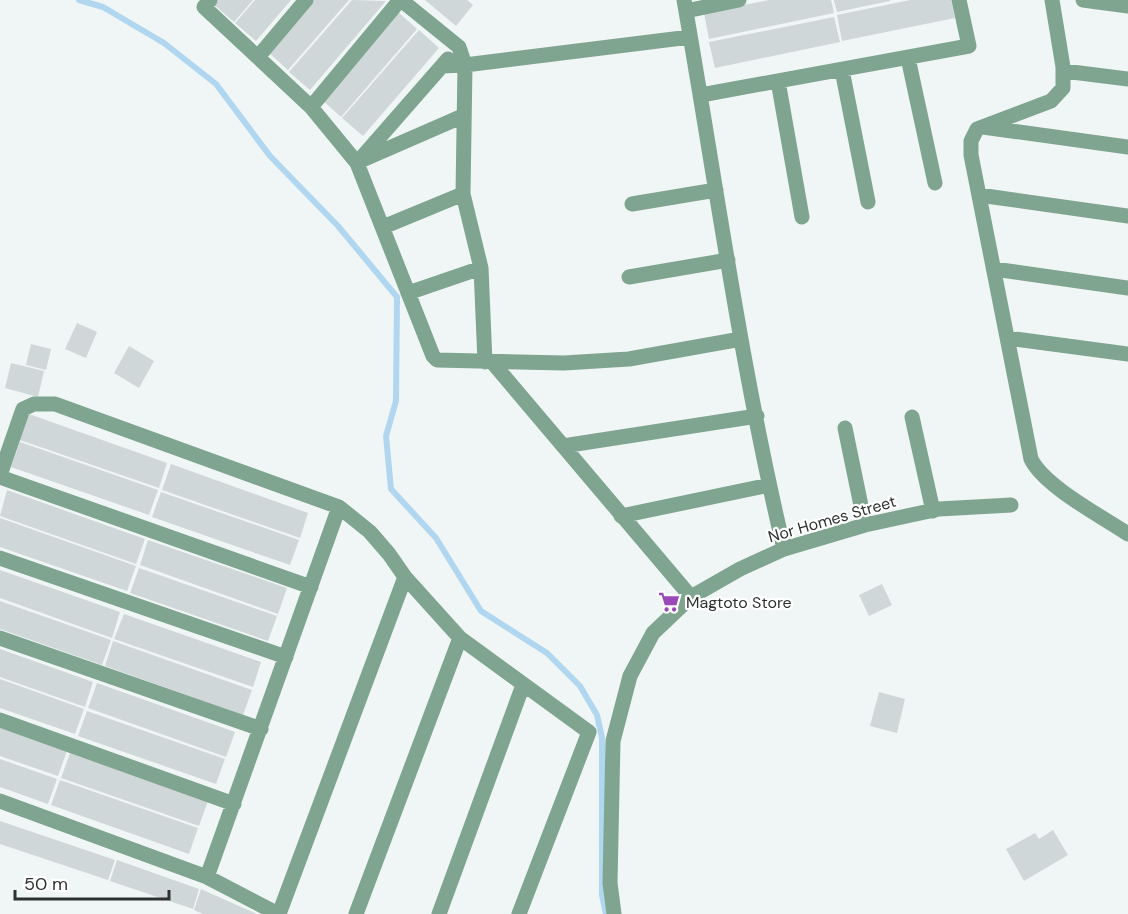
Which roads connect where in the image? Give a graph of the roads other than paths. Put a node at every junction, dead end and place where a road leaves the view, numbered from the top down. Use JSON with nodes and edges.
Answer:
{"nodes":[{"id":1,"x":210,"y":0,"type":"edge"},
{"id":2,"x":306,"y":0,"type":"edge"},
{"id":3,"x":400,"y":0,"type":"edge"},
{"id":4,"x":739,"y":0,"type":"edge"},
{"id":5,"x":959,"y":0,"type":"edge"},
{"id":6,"x":1052,"y":0,"type":"edge"},
{"id":7,"x":1083,"y":0,"type":"edge"},
{"id":8,"x":685,"y":5,"type":"edge"},
{"id":9,"x":1128,"y":6,"type":"edge"},
{"id":10,"x":690,"y":38,"type":"junction"},
{"id":11,"x":459,"y":47,"type":"junction"},
{"id":12,"x":258,"y":57,"type":"junction"},
{"id":13,"x":908,"y":58,"type":"junction"},
{"id":14,"x":465,"y":65,"type":"junction"},
{"id":15,"x":442,"y":66,"type":"junction"},
{"id":16,"x":842,"y":70,"type":"junction"},
{"id":17,"x":1064,"y":71,"type":"junction"},
{"id":18,"x":1128,"y":79,"type":"edge"},
{"id":19,"x":778,"y":81,"type":"junction"},
{"id":20,"x":701,"y":95,"type":"junction"},
{"id":21,"x":311,"y":107,"type":"junction"},
{"id":22,"x":463,"y":116,"type":"junction"},
{"id":23,"x":980,"y":127,"type":"junction"},
{"id":24,"x":1128,"y":147,"type":"edge"},
{"id":25,"x":357,"y":163,"type":"junction"},
{"id":26,"x":935,"y":183,"type":"dead end"},
{"id":27,"x":716,"y":189,"type":"junction"},
{"id":28,"x":463,"y":194,"type":"junction"},
{"id":29,"x":979,"y":195,"type":"junction"},
{"id":30,"x":868,"y":202,"type":"dead end"},
{"id":31,"x":632,"y":204,"type":"dead end"},
{"id":32,"x":1128,"y":216,"type":"edge"},
{"id":33,"x":802,"y":217,"type":"dead end"},
{"id":34,"x":383,"y":227,"type":"junction"},
{"id":35,"x":728,"y":260,"type":"junction"},
{"id":36,"x":481,"y":268,"type":"junction"},
{"id":37,"x":994,"y":269,"type":"junction"},
{"id":38,"x":629,"y":277,"type":"dead end"},
{"id":39,"x":1128,"y":288,"type":"edge"},
{"id":40,"x":408,"y":293,"type":"junction"},
{"id":41,"x":1007,"y":338,"type":"junction"},
{"id":42,"x":741,"y":339,"type":"junction"},
{"id":43,"x":1128,"y":354,"type":"edge"},
{"id":44,"x":489,"y":362,"type":"junction"},
{"id":45,"x":757,"y":416,"type":"junction"},
{"id":46,"x":912,"y":417,"type":"dead end"},
{"id":47,"x":845,"y":428,"type":"dead end"},
{"id":48,"x":563,"y":446,"type":"junction"},
{"id":49,"x":0,"y":476,"type":"edge"},
{"id":50,"x":769,"y":485,"type":"junction"},
{"id":51,"x":1011,"y":505,"type":"dead end"},
{"id":52,"x":339,"y":507,"type":"junction"},
{"id":53,"x":933,"y":511,"type":"junction"},
{"id":54,"x":621,"y":516,"type":"junction"},
{"id":55,"x":865,"y":525,"type":"junction"},
{"id":56,"x":1128,"y":534,"type":"edge"},
{"id":57,"x":784,"y":549,"type":"junction"},
{"id":58,"x":0,"y":558,"type":"edge"},
{"id":59,"x":405,"y":577,"type":"junction"},
{"id":60,"x":311,"y":587,"type":"junction"},
{"id":61,"x":691,"y":597,"type":"junction"},
{"id":62,"x":0,"y":638,"type":"edge"},
{"id":63,"x":460,"y":638,"type":"junction"},
{"id":64,"x":286,"y":657,"type":"junction"},
{"id":65,"x":523,"y":685,"type":"junction"},
{"id":66,"x":0,"y":720,"type":"edge"},
{"id":67,"x":261,"y":729,"type":"junction"},
{"id":68,"x":589,"y":732,"type":"junction"},
{"id":69,"x":613,"y":741,"type":"junction"},
{"id":70,"x":0,"y":801,"type":"edge"},
{"id":71,"x":234,"y":804,"type":"junction"},
{"id":72,"x":207,"y":878,"type":"junction"},
{"id":73,"x":279,"y":914,"type":"edge"},
{"id":74,"x":356,"y":914,"type":"edge"},
{"id":75,"x":439,"y":914,"type":"edge"},
{"id":76,"x":519,"y":914,"type":"edge"},
{"id":77,"x":614,"y":914,"type":"edge"}],
"edges":[{"from":1,"to":12,"type":"street"},
{"from":2,"to":12,"type":"street"},
{"from":3,"to":11,"type":"street"},
{"from":3,"to":21,"type":"street"},
{"from":4,"to":8,"type":"street"},
{"from":5,"to":13,"type":"street"},
{"from":6,"to":17,"type":"street"},
{"from":7,"to":9,"type":"street"},
{"from":8,"to":10,"type":"street"},
{"from":10,"to":14,"type":"street"},
{"from":10,"to":20,"type":"street"},
{"from":11,"to":14,"type":"street"},
{"from":11,"to":15,"type":"street"},
{"from":12,"to":21,"type":"street"},
{"from":13,"to":16,"type":"street"},
{"from":13,"to":26,"type":"street"},
{"from":14,"to":15,"type":"street"},
{"from":14,"to":22,"type":"street"},
{"from":15,"to":25,"type":"street"},
{"from":16,"to":19,"type":"street"},
{"from":16,"to":30,"type":"street"},
{"from":17,"to":18,"type":"street"},
{"from":17,"to":23,"type":"street"},
{"from":19,"to":20,"type":"street"},
{"from":19,"to":33,"type":"street"},
{"from":20,"to":27,"type":"street"},
{"from":21,"to":25,"type":"street"},
{"from":22,"to":25,"type":"street"},
{"from":22,"to":28,"type":"street"},
{"from":23,"to":24,"type":"street"},
{"from":23,"to":29,"type":"street"},
{"from":25,"to":34,"type":"street"},
{"from":27,"to":31,"type":"street"},
{"from":27,"to":35,"type":"street"},
{"from":28,"to":34,"type":"street"},
{"from":28,"to":36,"type":"street"},
{"from":29,"to":32,"type":"street"},
{"from":29,"to":37,"type":"street"},
{"from":34,"to":40,"type":"street"},
{"from":35,"to":38,"type":"street"},
{"from":35,"to":42,"type":"street"},
{"from":36,"to":40,"type":"street"},
{"from":36,"to":44,"type":"street"},
{"from":37,"to":39,"type":"street"},
{"from":37,"to":41,"type":"street"},
{"from":40,"to":44,"type":"street"},
{"from":41,"to":43,"type":"street"},
{"from":41,"to":56,"type":"street"},
{"from":42,"to":44,"type":"street"},
{"from":42,"to":45,"type":"street"},
{"from":44,"to":48,"type":"street"},
{"from":45,"to":48,"type":"street"},
{"from":45,"to":50,"type":"street"},
{"from":46,"to":53,"type":"street"},
{"from":47,"to":55,"type":"street"},
{"from":48,"to":54,"type":"street"},
{"from":49,"to":52,"type":"street"},
{"from":49,"to":60,"type":"street"},
{"from":50,"to":54,"type":"street"},
{"from":50,"to":57,"type":"street"},
{"from":51,"to":53,"type":"street","name":"Nor Homes Street"},
{"from":52,"to":59,"type":"street"},
{"from":52,"to":60,"type":"street"},
{"from":53,"to":55,"type":"street","name":"Nor Homes Street"},
{"from":54,"to":61,"type":"street"},
{"from":55,"to":57,"type":"street","name":"Nor Homes Street"},
{"from":57,"to":61,"type":"street","name":"Nor Homes Street"},
{"from":58,"to":64,"type":"street"},
{"from":59,"to":63,"type":"street"},
{"from":59,"to":73,"type":"street"},
{"from":60,"to":64,"type":"street"},
{"from":61,"to":69,"type":"street","name":"Nor Homes Street"},
{"from":62,"to":67,"type":"street"},
{"from":63,"to":65,"type":"street"},
{"from":63,"to":74,"type":"street"},
{"from":64,"to":67,"type":"street"},
{"from":65,"to":68,"type":"street"},
{"from":65,"to":75,"type":"street"},
{"from":66,"to":71,"type":"street"},
{"from":67,"to":71,"type":"street"},
{"from":68,"to":69,"type":"street"},
{"from":68,"to":76,"type":"street"},
{"from":69,"to":77,"type":"street","name":"Nor Homes Street"},
{"from":70,"to":72,"type":"street"},
{"from":71,"to":72,"type":"street"},
{"from":72,"to":73,"type":"street"}]}
